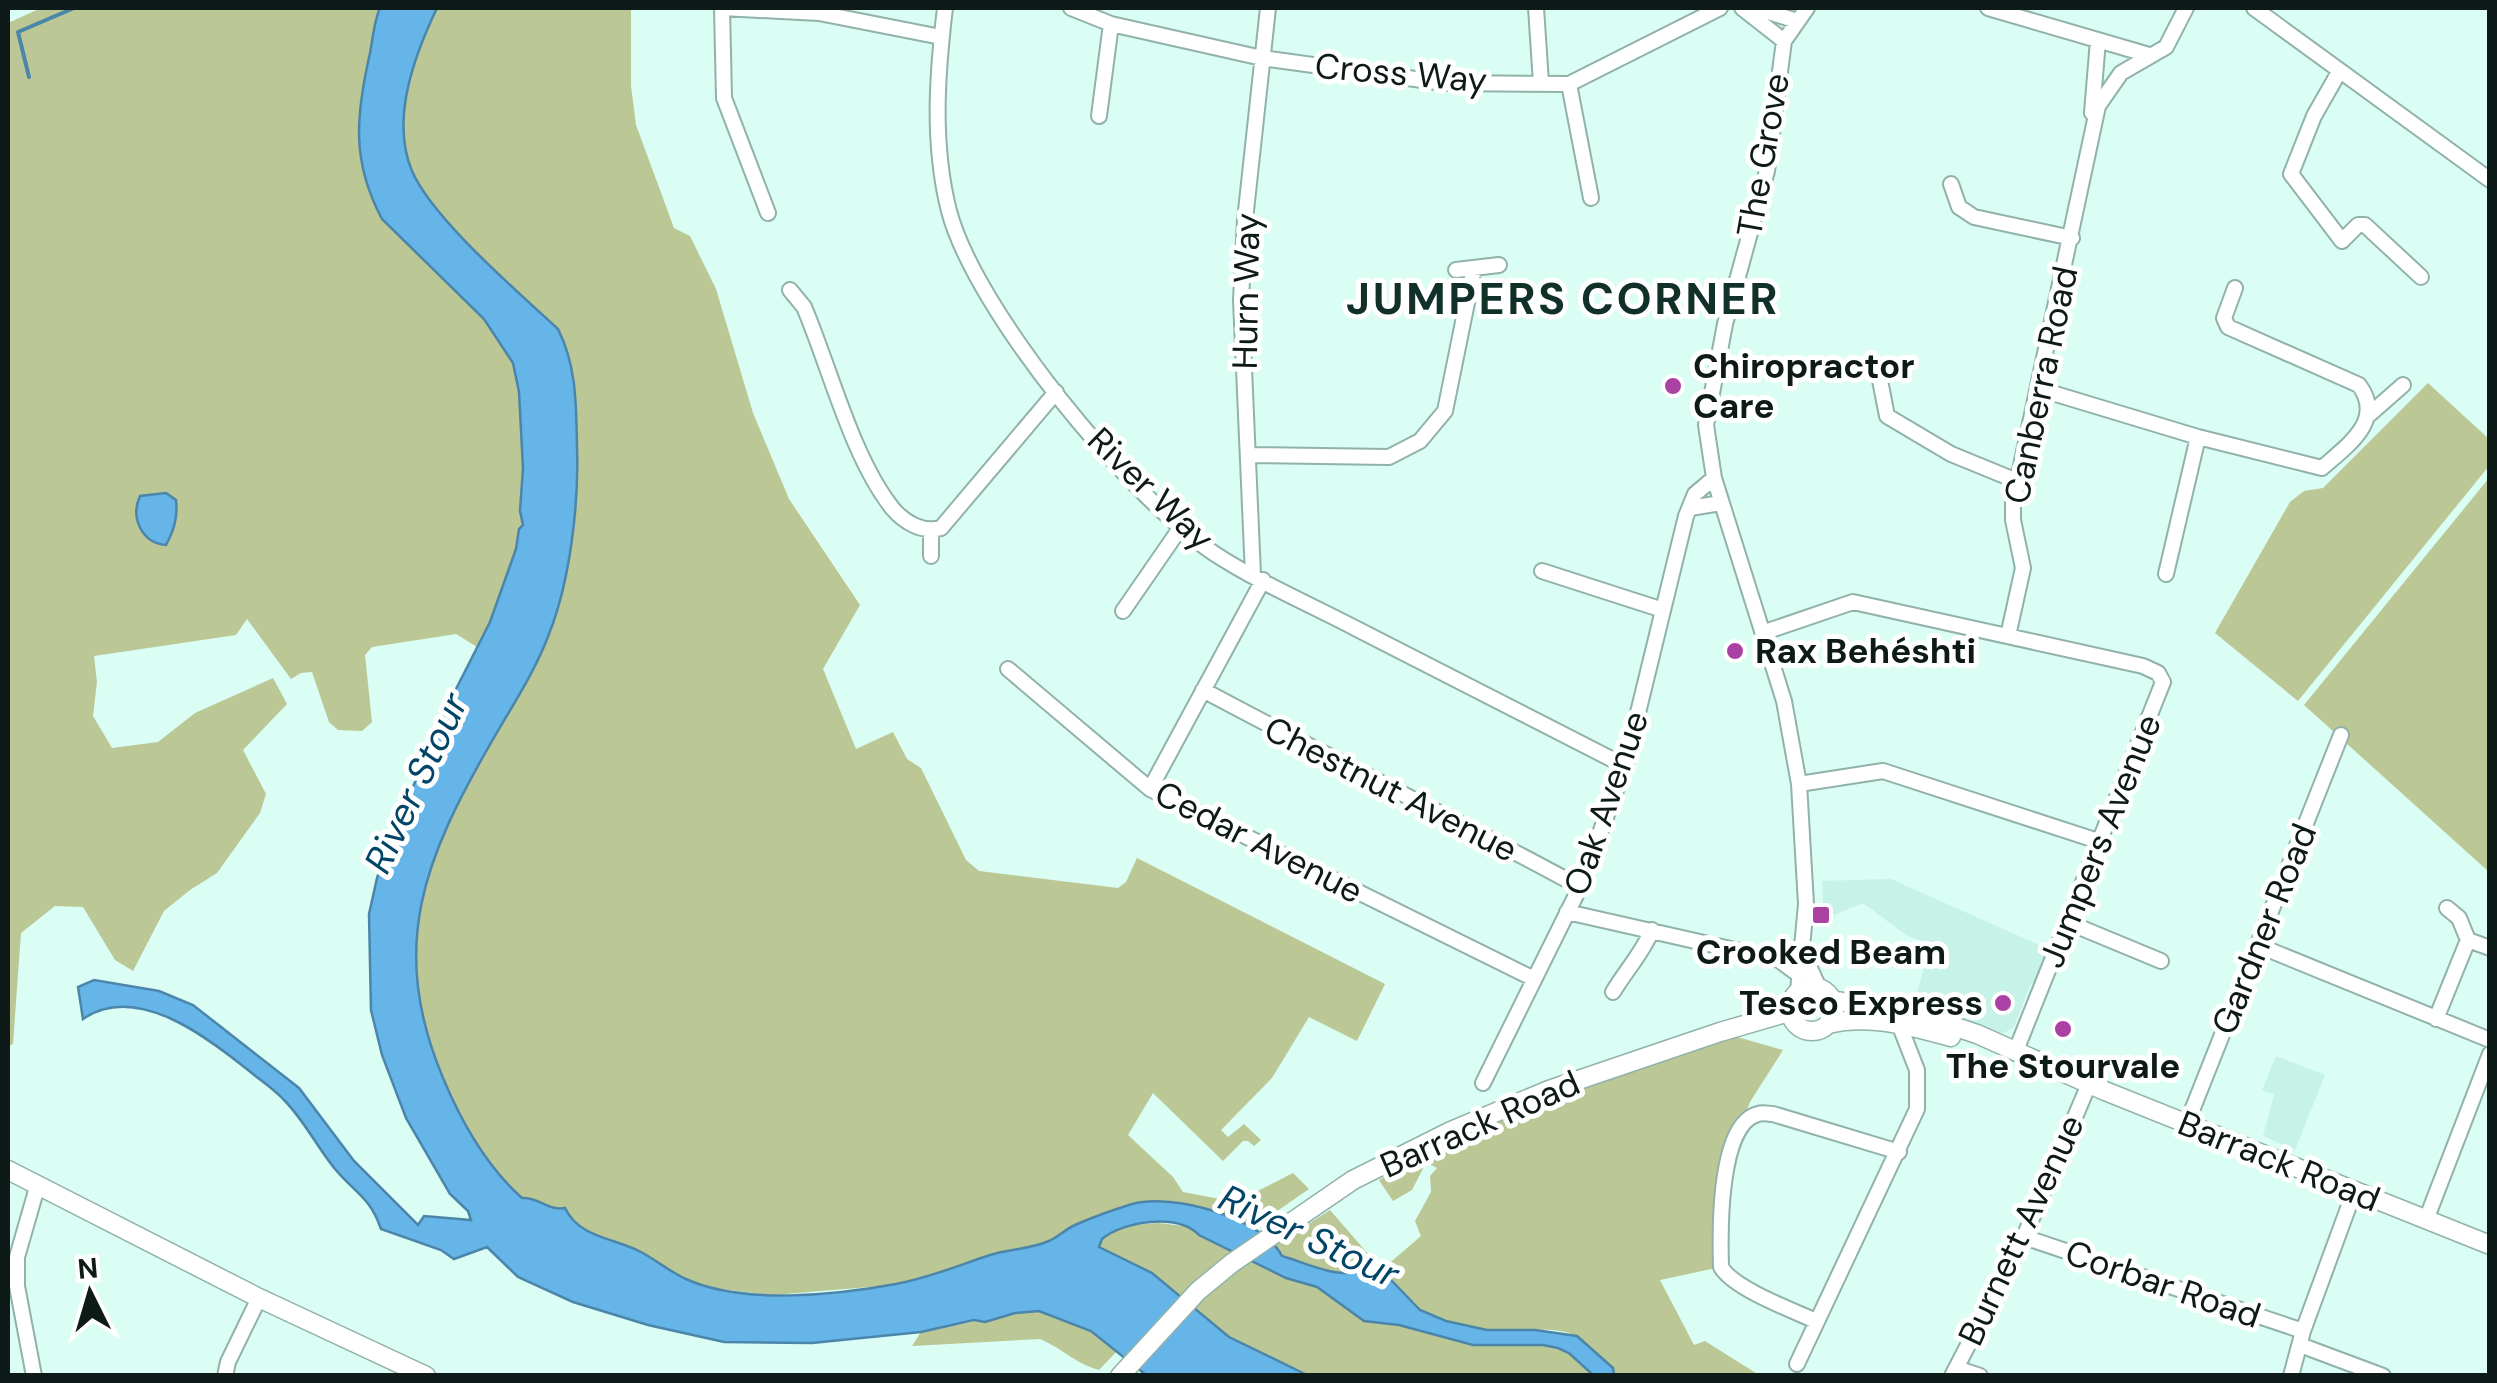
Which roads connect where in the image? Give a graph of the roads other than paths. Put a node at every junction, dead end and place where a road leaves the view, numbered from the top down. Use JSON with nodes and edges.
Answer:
{"nodes":[{"id":1,"x":945,"y":8,"type":"edge"},
{"id":2,"x":1071,"y":8,"type":"edge"},
{"id":3,"x":1268,"y":8,"type":"edge"},
{"id":4,"x":1536,"y":8,"type":"edge"},
{"id":5,"x":1720,"y":8,"type":"edge"},
{"id":6,"x":1742,"y":8,"type":"edge"},
{"id":7,"x":1756,"y":8,"type":"edge"},
{"id":8,"x":1988,"y":8,"type":"edge"},
{"id":9,"x":2186,"y":8,"type":"edge"},
{"id":10,"x":2254,"y":8,"type":"edge"},
{"id":11,"x":1802,"y":14,"type":"edge"},
{"id":12,"x":1111,"y":24,"type":"junction"},
{"id":13,"x":942,"y":37,"type":"junction"},
{"id":14,"x":2098,"y":40,"type":"junction"},
{"id":15,"x":1784,"y":41,"type":"junction"},
{"id":16,"x":2149,"y":55,"type":"junction"},
{"id":17,"x":1262,"y":58,"type":"junction"},
{"id":18,"x":2339,"y":72,"type":"junction"},
{"id":19,"x":1541,"y":83,"type":"junction"},
{"id":20,"x":1570,"y":84,"type":"junction"},
{"id":21,"x":1099,"y":116,"type":"dead end"},
{"id":22,"x":2091,"y":134,"type":"junction"},
{"id":23,"x":2490,"y":180,"type":"edge"},
{"id":24,"x":1950,"y":184,"type":"dead end"},
{"id":25,"x":1591,"y":198,"type":"dead end"},
{"id":26,"x":768,"y":213,"type":"dead end"},
{"id":27,"x":2072,"y":238,"type":"junction"},
{"id":28,"x":1499,"y":264,"type":"dead end"},
{"id":29,"x":1474,"y":268,"type":"junction"},
{"id":30,"x":1456,"y":270,"type":"dead end"},
{"id":31,"x":2422,"y":277,"type":"dead end"},
{"id":32,"x":2236,"y":288,"type":"dead end"},
{"id":33,"x":790,"y":290,"type":"dead end"},
{"id":34,"x":1879,"y":375,"type":"dead end"},
{"id":35,"x":2403,"y":385,"type":"dead end"},
{"id":36,"x":2040,"y":389,"type":"junction"},
{"id":37,"x":1056,"y":392,"type":"junction"},
{"id":38,"x":2370,"y":414,"type":"junction"},
{"id":39,"x":2198,"y":437,"type":"junction"},
{"id":40,"x":1248,"y":455,"type":"junction"},
{"id":41,"x":1714,"y":478,"type":"junction"},
{"id":42,"x":2017,"y":481,"type":"junction"},
{"id":43,"x":1721,"y":502,"type":"junction"},
{"id":44,"x":1690,"y":508,"type":"junction"},
{"id":45,"x":1180,"y":527,"type":"junction"},
{"id":46,"x":931,"y":530,"type":"junction"},
{"id":47,"x":931,"y":556,"type":"dead end"},
{"id":48,"x":1542,"y":571,"type":"dead end"},
{"id":49,"x":2166,"y":574,"type":"dead end"},
{"id":50,"x":1258,"y":577,"type":"junction"},
{"id":51,"x":1663,"y":610,"type":"junction"},
{"id":52,"x":1123,"y":612,"type":"dead end"},
{"id":53,"x":1764,"y":632,"type":"junction"},
{"id":54,"x":2008,"y":636,"type":"junction"},
{"id":55,"x":1008,"y":670,"type":"dead end"},
{"id":56,"x":1203,"y":690,"type":"junction"},
{"id":57,"x":2341,"y":735,"type":"dead end"},
{"id":58,"x":1625,"y":766,"type":"junction"},
{"id":59,"x":1799,"y":784,"type":"junction"},
{"id":60,"x":1150,"y":789,"type":"junction"},
{"id":61,"x":2098,"y":842,"type":"junction"},
{"id":62,"x":1580,"y":887,"type":"junction"},
{"id":63,"x":2448,"y":908,"type":"dead end"},
{"id":64,"x":1568,"y":912,"type":"junction"},
{"id":65,"x":2068,"y":922,"type":"junction"},
{"id":66,"x":1652,"y":930,"type":"junction"},
{"id":67,"x":2468,"y":940,"type":"junction"},
{"id":68,"x":2257,"y":946,"type":"junction"},
{"id":69,"x":2490,"y":948,"type":"edge"},
{"id":70,"x":1803,"y":952,"type":"junction"},
{"id":71,"x":2161,"y":961,"type":"dead end"},
{"id":72,"x":1534,"y":979,"type":"junction"},
{"id":73,"x":1798,"y":982,"type":"junction"},
{"id":74,"x":1613,"y":992,"type":"dead end"},
{"id":75,"x":1826,"y":994,"type":"junction"},
{"id":76,"x":1790,"y":1012,"type":"junction"},
{"id":77,"x":2436,"y":1019,"type":"junction"},
{"id":78,"x":1920,"y":1022,"type":"junction"},
{"id":79,"x":1828,"y":1024,"type":"junction"},
{"id":80,"x":1900,"y":1024,"type":"junction"},
{"id":81,"x":2490,"y":1040,"type":"edge"},
{"id":82,"x":2015,"y":1053,"type":"junction"},
{"id":83,"x":2490,"y":1054,"type":"edge"},
{"id":84,"x":1916,"y":1062,"type":"junction"},
{"id":85,"x":1483,"y":1084,"type":"dead end"},
{"id":86,"x":2089,"y":1084,"type":"junction"},
{"id":87,"x":2188,"y":1123,"type":"junction"},
{"id":88,"x":1899,"y":1152,"type":"junction"},
{"id":89,"x":8,"y":1168,"type":"edge"},
{"id":90,"x":38,"y":1184,"type":"junction"},
{"id":91,"x":2354,"y":1192,"type":"junction"},
{"id":92,"x":2426,"y":1220,"type":"junction"},
{"id":93,"x":2024,"y":1237,"type":"junction"},
{"id":94,"x":2490,"y":1245,"type":"edge"},
{"id":95,"x":260,"y":1298,"type":"junction"},
{"id":96,"x":1816,"y":1322,"type":"junction"},
{"id":97,"x":2302,"y":1338,"type":"junction"},
{"id":98,"x":1798,"y":1364,"type":"dead end"},
{"id":99,"x":1954,"y":1372,"type":"edge"},
{"id":100,"x":34,"y":1376,"type":"edge"},
{"id":101,"x":225,"y":1376,"type":"edge"},
{"id":102,"x":426,"y":1376,"type":"edge"},
{"id":103,"x":1120,"y":1376,"type":"edge"},
{"id":104,"x":1980,"y":1376,"type":"edge"},
{"id":105,"x":2291,"y":1376,"type":"edge"},
{"id":106,"x":2382,"y":1376,"type":"edge"}],
"edges":[{"from":1,"to":13,"type":"street","name":"River Way"},
{"from":2,"to":12,"type":"street","name":"Cross Way"},
{"from":3,"to":17,"type":"street","name":"Hurn Way"},
{"from":4,"to":19,"type":"street"},
{"from":5,"to":20,"type":"street","name":"Cross Way"},
{"from":6,"to":15,"type":"street"},
{"from":7,"to":11,"type":"street"},
{"from":8,"to":14,"type":"street"},
{"from":9,"to":16,"type":"street","name":"Canberra Road"},
{"from":10,"to":18,"type":"street"},
{"from":11,"to":15,"type":"street","name":"The Grove"},
{"from":12,"to":17,"type":"street","name":"Cross Way"},
{"from":12,"to":21,"type":"street"},
{"from":13,"to":26,"type":"street"},
{"from":13,"to":37,"type":"street","name":"River Way"},
{"from":14,"to":16,"type":"street"},
{"from":14,"to":22,"type":"street","name":"Canberra Road"},
{"from":15,"to":41,"type":"street","name":"The Grove"},
{"from":16,"to":22,"type":"street","name":"Canberra Road"},
{"from":17,"to":19,"type":"street","name":"Cross Way"},
{"from":17,"to":40,"type":"street","name":"Hurn Way"},
{"from":18,"to":23,"type":"street"},
{"from":18,"to":31,"type":"street"},
{"from":19,"to":20,"type":"street","name":"Cross Way"},
{"from":20,"to":25,"type":"street"},
{"from":22,"to":27,"type":"street","name":"Canberra Road"},
{"from":24,"to":27,"type":"street"},
{"from":27,"to":36,"type":"street","name":"Canberra Road"},
{"from":28,"to":29,"type":"street"},
{"from":29,"to":30,"type":"street"},
{"from":29,"to":40,"type":"street"},
{"from":32,"to":38,"type":"street"},
{"from":33,"to":46,"type":"street"},
{"from":34,"to":42,"type":"street"},
{"from":35,"to":38,"type":"street"},
{"from":36,"to":39,"type":"street"},
{"from":36,"to":42,"type":"street","name":"Canberra Road"},
{"from":37,"to":45,"type":"street","name":"River Way"},
{"from":37,"to":46,"type":"street"},
{"from":38,"to":39,"type":"street"},
{"from":39,"to":49,"type":"street"},
{"from":40,"to":50,"type":"street","name":"Hurn Way"},
{"from":41,"to":43,"type":"street","name":"The Grove"},
{"from":41,"to":44,"type":"street","name":"Oak Avenue"},
{"from":42,"to":54,"type":"street","name":"Canberra Road"},
{"from":43,"to":44,"type":"street"},
{"from":43,"to":53,"type":"street","name":"The Grove"},
{"from":44,"to":51,"type":"street","name":"Oak Avenue"},
{"from":45,"to":50,"type":"street","name":"River Way"},
{"from":45,"to":52,"type":"street"},
{"from":46,"to":47,"type":"street"},
{"from":48,"to":51,"type":"street"},
{"from":50,"to":56,"type":"street"},
{"from":50,"to":58,"type":"street","name":"River Way"},
{"from":51,"to":58,"type":"street","name":"Oak Avenue"},
{"from":53,"to":54,"type":"street","name":"Jumpers Avenue"},
{"from":53,"to":59,"type":"street","name":"The Grove"},
{"from":54,"to":61,"type":"street","name":"Jumpers Avenue"},
{"from":55,"to":60,"type":"street","name":"Cedar Avenue"},
{"from":56,"to":60,"type":"street"},
{"from":56,"to":62,"type":"street","name":"Chestnut Avenue"},
{"from":57,"to":68,"type":"street","name":"Gardner Road"},
{"from":58,"to":62,"type":"street","name":"Oak Avenue"},
{"from":59,"to":61,"type":"street"},
{"from":59,"to":70,"type":"street","name":"The Grove"},
{"from":60,"to":72,"type":"street","name":"Cedar Avenue"},
{"from":61,"to":65,"type":"street","name":"Jumpers Avenue"},
{"from":62,"to":64,"type":"street","name":"Oak Avenue"},
{"from":63,"to":67,"type":"street"},
{"from":64,"to":66,"type":"street"},
{"from":64,"to":72,"type":"street","name":"Oak Avenue"},
{"from":65,"to":71,"type":"street"},
{"from":65,"to":82,"type":"street","name":"Jumpers Avenue"},
{"from":66,"to":73,"type":"street"},
{"from":66,"to":74,"type":"street"},
{"from":67,"to":69,"type":"street"},
{"from":67,"to":77,"type":"street"},
{"from":68,"to":77,"type":"street"},
{"from":68,"to":87,"type":"street","name":"Gardner Road"},
{"from":70,"to":73,"type":"street","name":"The Grove"},
{"from":70,"to":75,"type":"street","name":"The Grove"},
{"from":72,"to":85,"type":"street","name":"Oak Avenue"},
{"from":73,"to":75,"type":"main road"},
{"from":73,"to":76,"type":"main road"},
{"from":75,"to":78,"type":"main road","name":"Barrack Road"},
{"from":75,"to":79,"type":"main road"},
{"from":76,"to":79,"type":"main road"},
{"from":76,"to":103,"type":"main road","name":"Barrack Road"},
{"from":77,"to":81,"type":"street"},
{"from":78,"to":80,"type":"main road","name":"Barrack Road"},
{"from":78,"to":82,"type":"main road","name":"Barrack Road"},
{"from":78,"to":84,"type":"street"},
{"from":79,"to":80,"type":"main road","name":"Barrack Road"},
{"from":80,"to":84,"type":"street"},
{"from":82,"to":86,"type":"main road","name":"Barrack Road"},
{"from":83,"to":92,"type":"street"},
{"from":84,"to":88,"type":"street"},
{"from":86,"to":87,"type":"main road","name":"Barrack Road"},
{"from":86,"to":93,"type":"street","name":"Burnett Avenue"},
{"from":87,"to":91,"type":"main road","name":"Barrack Road"},
{"from":88,"to":96,"type":"street"},
{"from":88,"to":96,"type":"street"},
{"from":89,"to":90,"type":"main road"},
{"from":90,"to":95,"type":"main road"},
{"from":90,"to":100,"type":"street"},
{"from":91,"to":92,"type":"main road","name":"Barrack Road"},
{"from":91,"to":97,"type":"street"},
{"from":92,"to":94,"type":"main road","name":"Barrack Road"},
{"from":93,"to":97,"type":"street","name":"Corbar Road"},
{"from":93,"to":99,"type":"street","name":"Burnett Avenue"},
{"from":95,"to":101,"type":"street"},
{"from":95,"to":102,"type":"main road"},
{"from":96,"to":98,"type":"street"},
{"from":97,"to":105,"type":"street"},
{"from":97,"to":106,"type":"street","name":"Corbar Road"},
{"from":99,"to":104,"type":"street"}]}
